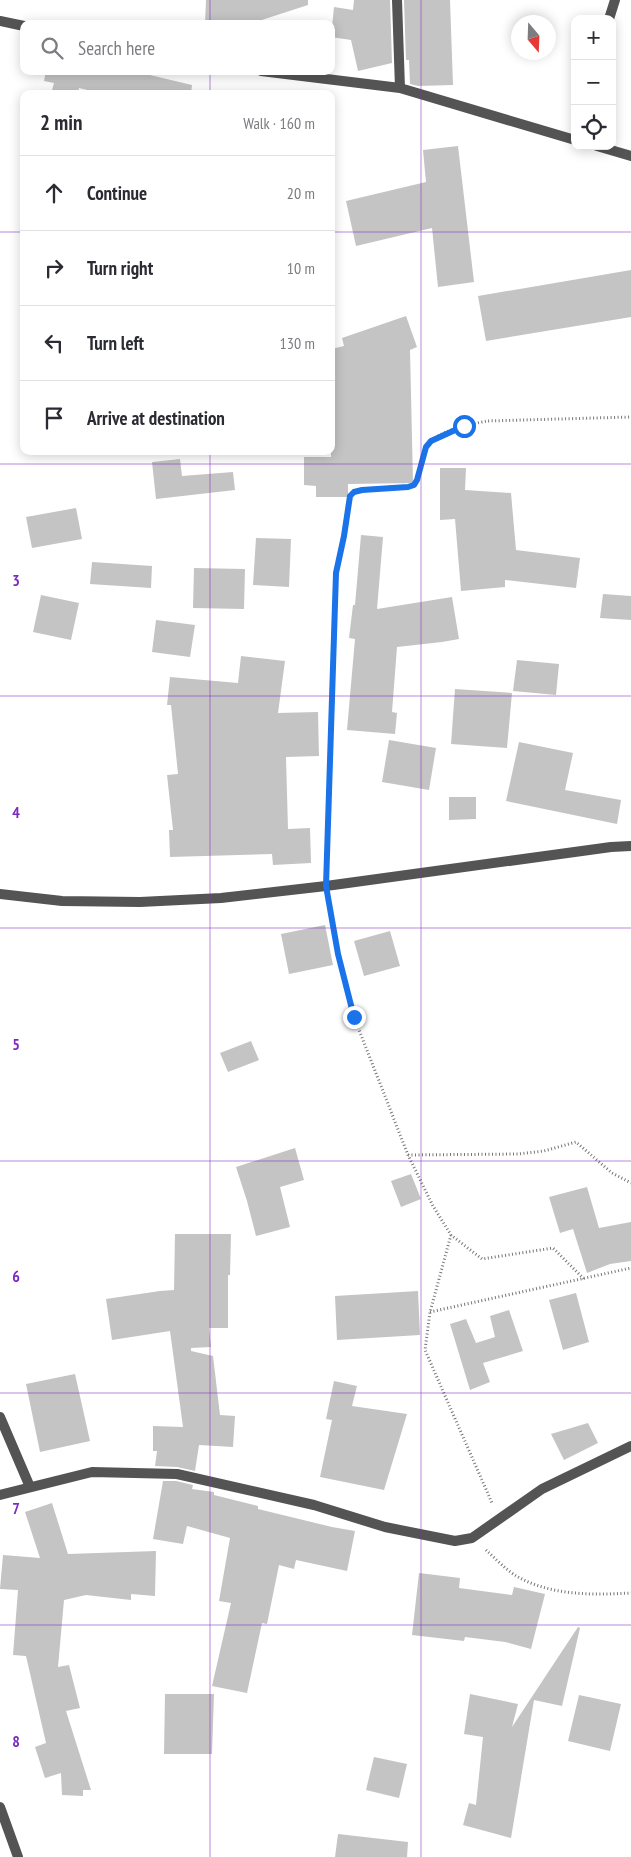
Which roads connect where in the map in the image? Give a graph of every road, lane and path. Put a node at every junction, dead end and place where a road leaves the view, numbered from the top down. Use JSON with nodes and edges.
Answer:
{"nodes":[{"id":1,"x":397,"y":0,"type":"edge"},
{"id":2,"x":615,"y":0,"type":"edge"},
{"id":3,"x":610,"y":15,"type":"edge"},
{"id":4,"x":0,"y":21,"type":"edge"},
{"id":5,"x":20,"y":25,"type":"edge"},
{"id":6,"x":293,"y":75,"type":"edge"},
{"id":7,"x":400,"y":88,"type":"junction"},
{"id":8,"x":571,"y":139,"type":"edge"},
{"id":9,"x":611,"y":150,"type":"edge"},
{"id":10,"x":631,"y":156,"type":"edge"},
{"id":11,"x":631,"y":417,"type":"edge"},
{"id":12,"x":631,"y":846,"type":"edge"},
{"id":13,"x":326,"y":886,"type":"junction"},
{"id":14,"x":0,"y":894,"type":"edge"},
{"id":15,"x":408,"y":1155,"type":"junction"},
{"id":16,"x":631,"y":1183,"type":"edge"},
{"id":17,"x":451,"y":1235,"type":"junction"},
{"id":18,"x":631,"y":1268,"type":"edge"},
{"id":19,"x":584,"y":1279,"type":"junction"},
{"id":20,"x":430,"y":1312,"type":"junction"},
{"id":21,"x":0,"y":1417,"type":"edge"},
{"id":22,"x":631,"y":1446,"type":"edge"},
{"id":23,"x":30,"y":1487,"type":"junction"},
{"id":24,"x":0,"y":1495,"type":"edge"},
{"id":25,"x":499,"y":1519,"type":"junction"},
{"id":26,"x":472,"y":1538,"type":"junction"},
{"id":27,"x":631,"y":1593,"type":"edge"},
{"id":28,"x":0,"y":1807,"type":"edge"},
{"id":29,"x":18,"y":1857,"type":"edge"}],
"edges":[{"from":1,"to":7,"type":"street"},
{"from":2,"to":3,"type":"street"},
{"from":4,"to":5,"type":"street"},
{"from":6,"to":7,"type":"street"},
{"from":7,"to":8,"type":"street"},
{"from":9,"to":10,"type":"street"},
{"from":11,"to":13,"type":"path"},
{"from":12,"to":13,"type":"street"},
{"from":13,"to":14,"type":"street"},
{"from":13,"to":15,"type":"path"},
{"from":15,"to":16,"type":"path"},
{"from":15,"to":17,"type":"path"},
{"from":17,"to":19,"type":"path"},
{"from":17,"to":20,"type":"path"},
{"from":18,"to":19,"type":"path"},
{"from":19,"to":20,"type":"path"},
{"from":20,"to":25,"type":"path"},
{"from":21,"to":23,"type":"street"},
{"from":22,"to":25,"type":"street"},
{"from":23,"to":24,"type":"street"},
{"from":23,"to":26,"type":"street"},
{"from":25,"to":26,"type":"street"},
{"from":26,"to":27,"type":"path"},
{"from":28,"to":29,"type":"street"}]}
